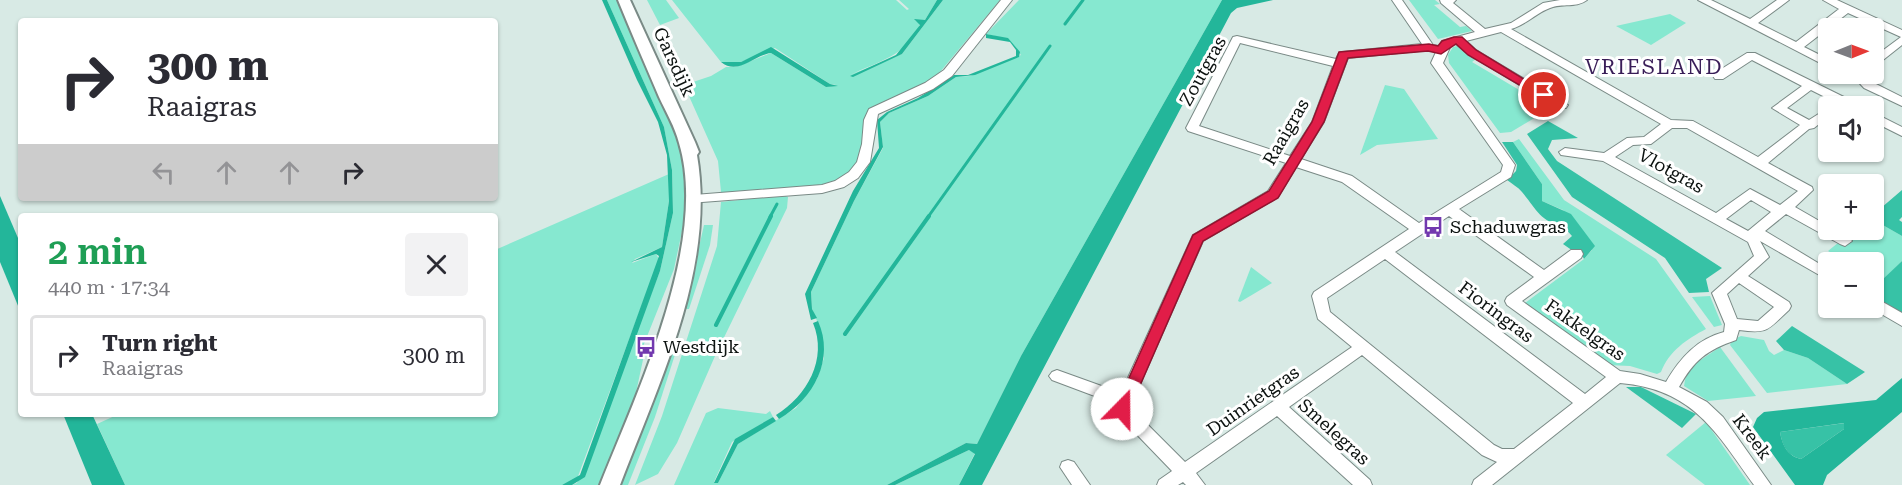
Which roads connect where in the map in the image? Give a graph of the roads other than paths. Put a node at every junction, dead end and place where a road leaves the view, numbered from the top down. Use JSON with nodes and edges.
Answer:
{"nodes":[{"id":1,"x":624,"y":0,"type":"edge"},
{"id":2,"x":1007,"y":0,"type":"edge"},
{"id":3,"x":1397,"y":0,"type":"edge"},
{"id":4,"x":1451,"y":0,"type":"edge"},
{"id":5,"x":1582,"y":0,"type":"edge"},
{"id":6,"x":1703,"y":0,"type":"edge"},
{"id":7,"x":1784,"y":0,"type":"edge"},
{"id":8,"x":1840,"y":3,"type":"edge"},
{"id":9,"x":1750,"y":24,"type":"junction"},
{"id":10,"x":1503,"y":29,"type":"junction"},
{"id":11,"x":1484,"y":34,"type":"junction"},
{"id":12,"x":1902,"y":34,"type":"edge"},
{"id":13,"x":1458,"y":40,"type":"junction"},
{"id":14,"x":1902,"y":40,"type":"edge"},
{"id":15,"x":1797,"y":47,"type":"junction"},
{"id":16,"x":1435,"y":49,"type":"junction"},
{"id":17,"x":1884,"y":54,"type":"edge"},
{"id":18,"x":1818,"y":58,"type":"edge"},
{"id":19,"x":1341,"y":64,"type":"junction"},
{"id":20,"x":1719,"y":76,"type":"dead end"},
{"id":21,"x":1867,"y":84,"type":"edge"},
{"id":22,"x":1811,"y":86,"type":"junction"},
{"id":23,"x":1828,"y":96,"type":"edge"},
{"id":24,"x":1902,"y":102,"type":"edge"},
{"id":25,"x":1562,"y":105,"type":"dead end"},
{"id":26,"x":1818,"y":119,"type":"edge"},
{"id":27,"x":1884,"y":122,"type":"edge"},
{"id":28,"x":1669,"y":124,"type":"junction"},
{"id":29,"x":1803,"y":128,"type":"dead end"},
{"id":30,"x":1902,"y":132,"type":"edge"},
{"id":31,"x":1565,"y":152,"type":"dead end"},
{"id":32,"x":1606,"y":157,"type":"junction"},
{"id":33,"x":1293,"y":160,"type":"junction"},
{"id":34,"x":1760,"y":163,"type":"junction"},
{"id":35,"x":698,"y":199,"type":"junction"},
{"id":36,"x":1449,"y":209,"type":"junction"},
{"id":37,"x":1783,"y":209,"type":"junction"},
{"id":38,"x":1717,"y":219,"type":"junction"},
{"id":39,"x":1418,"y":229,"type":"junction"},
{"id":40,"x":1754,"y":234,"type":"junction"},
{"id":41,"x":1845,"y":241,"type":"dead end"},
{"id":42,"x":1384,"y":251,"type":"junction"},
{"id":43,"x":1576,"y":254,"type":"dead end"},
{"id":44,"x":1818,"y":269,"type":"edge"},
{"id":45,"x":1738,"y":276,"type":"junction"},
{"id":46,"x":1545,"y":277,"type":"junction"},
{"id":47,"x":1884,"y":308,"type":"edge"},
{"id":48,"x":1902,"y":320,"type":"edge"},
{"id":49,"x":1732,"y":324,"type":"junction"},
{"id":50,"x":1363,"y":347,"type":"junction"},
{"id":51,"x":1057,"y":375,"type":"dead end"},
{"id":52,"x":1617,"y":377,"type":"junction"},
{"id":53,"x":1670,"y":389,"type":"junction"},
{"id":54,"x":1125,"y":401,"type":"junction"},
{"id":55,"x":1585,"y":403,"type":"junction"},
{"id":56,"x":1279,"y":408,"type":"junction"},
{"id":57,"x":1709,"y":413,"type":"joint"},
{"id":58,"x":1516,"y":456,"type":"junction"},
{"id":59,"x":1068,"y":467,"type":"dead end"},
{"id":60,"x":1184,"y":472,"type":"junction"},
{"id":61,"x":610,"y":485,"type":"edge"},
{"id":62,"x":1082,"y":485,"type":"edge"},
{"id":63,"x":1165,"y":485,"type":"edge"},
{"id":64,"x":1197,"y":485,"type":"edge"},
{"id":65,"x":1364,"y":485,"type":"edge"},
{"id":66,"x":1480,"y":485,"type":"edge"},
{"id":67,"x":1763,"y":485,"type":"edge"}],
"edges":[{"from":1,"to":35,"type":"main road","name":"Garsdijk"},
{"from":2,"to":35,"type":"street"},
{"from":3,"to":16,"type":"street"},
{"from":4,"to":11,"type":"street"},
{"from":5,"to":10,"type":"street"},
{"from":6,"to":9,"type":"street"},
{"from":7,"to":9,"type":"street"},
{"from":8,"to":12,"type":"street"},
{"from":8,"to":15,"type":"street"},
{"from":9,"to":15,"type":"street"},
{"from":10,"to":11,"type":"street"},
{"from":10,"to":28,"type":"street"},
{"from":11,"to":13,"type":"street"},
{"from":13,"to":16,"type":"street"},
{"from":13,"to":25,"type":"street"},
{"from":14,"to":17,"type":"street"},
{"from":15,"to":18,"type":"street"},
{"from":16,"to":19,"type":"street"},
{"from":16,"to":36,"type":"street"},
{"from":19,"to":33,"type":"street","name":"Raaigras"},
{"from":19,"to":33,"type":"street","name":"Zoutgras"},
{"from":20,"to":22,"type":"street"},
{"from":21,"to":24,"type":"street"},
{"from":22,"to":23,"type":"street"},
{"from":22,"to":26,"type":"street"},
{"from":27,"to":30,"type":"street"},
{"from":28,"to":32,"type":"street","name":"Vlotgras"},
{"from":28,"to":34,"type":"street"},
{"from":29,"to":34,"type":"street"},
{"from":31,"to":32,"type":"street","name":"Vlotgras"},
{"from":32,"to":38,"type":"street","name":"Vlotgras"},
{"from":33,"to":39,"type":"street"},
{"from":33,"to":54,"type":"street","name":"Raaigras"},
{"from":34,"to":37,"type":"street"},
{"from":35,"to":61,"type":"main road"},
{"from":36,"to":39,"type":"street"},
{"from":36,"to":46,"type":"street","name":"Fakkelgras"},
{"from":37,"to":38,"type":"street"},
{"from":37,"to":40,"type":"street"},
{"from":37,"to":41,"type":"street"},
{"from":38,"to":40,"type":"street","name":"Vlotgras"},
{"from":39,"to":42,"type":"street"},
{"from":40,"to":44,"type":"street","name":"Vlotgras"},
{"from":40,"to":45,"type":"street"},
{"from":42,"to":50,"type":"street"},
{"from":42,"to":55,"type":"street","name":"Fioringras"},
{"from":43,"to":46,"type":"street","name":"Fakkelgras"},
{"from":45,"to":49,"type":"street"},
{"from":45,"to":49,"type":"street"},
{"from":46,"to":52,"type":"street","name":"Fakkelgras"},
{"from":47,"to":48,"type":"street"},
{"from":49,"to":53,"type":"street"},
{"from":50,"to":56,"type":"street","name":"Duinrietgras"},
{"from":50,"to":58,"type":"street"},
{"from":51,"to":54,"type":"street"},
{"from":52,"to":53,"type":"street","name":"Fakkelgras"},
{"from":52,"to":55,"type":"street"},
{"from":53,"to":57,"type":"street","name":"Fakkelgras"},
{"from":54,"to":60,"type":"street"},
{"from":55,"to":58,"type":"street"},
{"from":56,"to":60,"type":"street","name":"Duinrietgras"},
{"from":56,"to":65,"type":"street","name":"Smelegras"},
{"from":57,"to":67,"type":"street","name":"Kreek"},
{"from":58,"to":66,"type":"street"},
{"from":59,"to":62,"type":"street"},
{"from":60,"to":63,"type":"street","name":"Duinrietgras"},
{"from":60,"to":64,"type":"street"}]}
